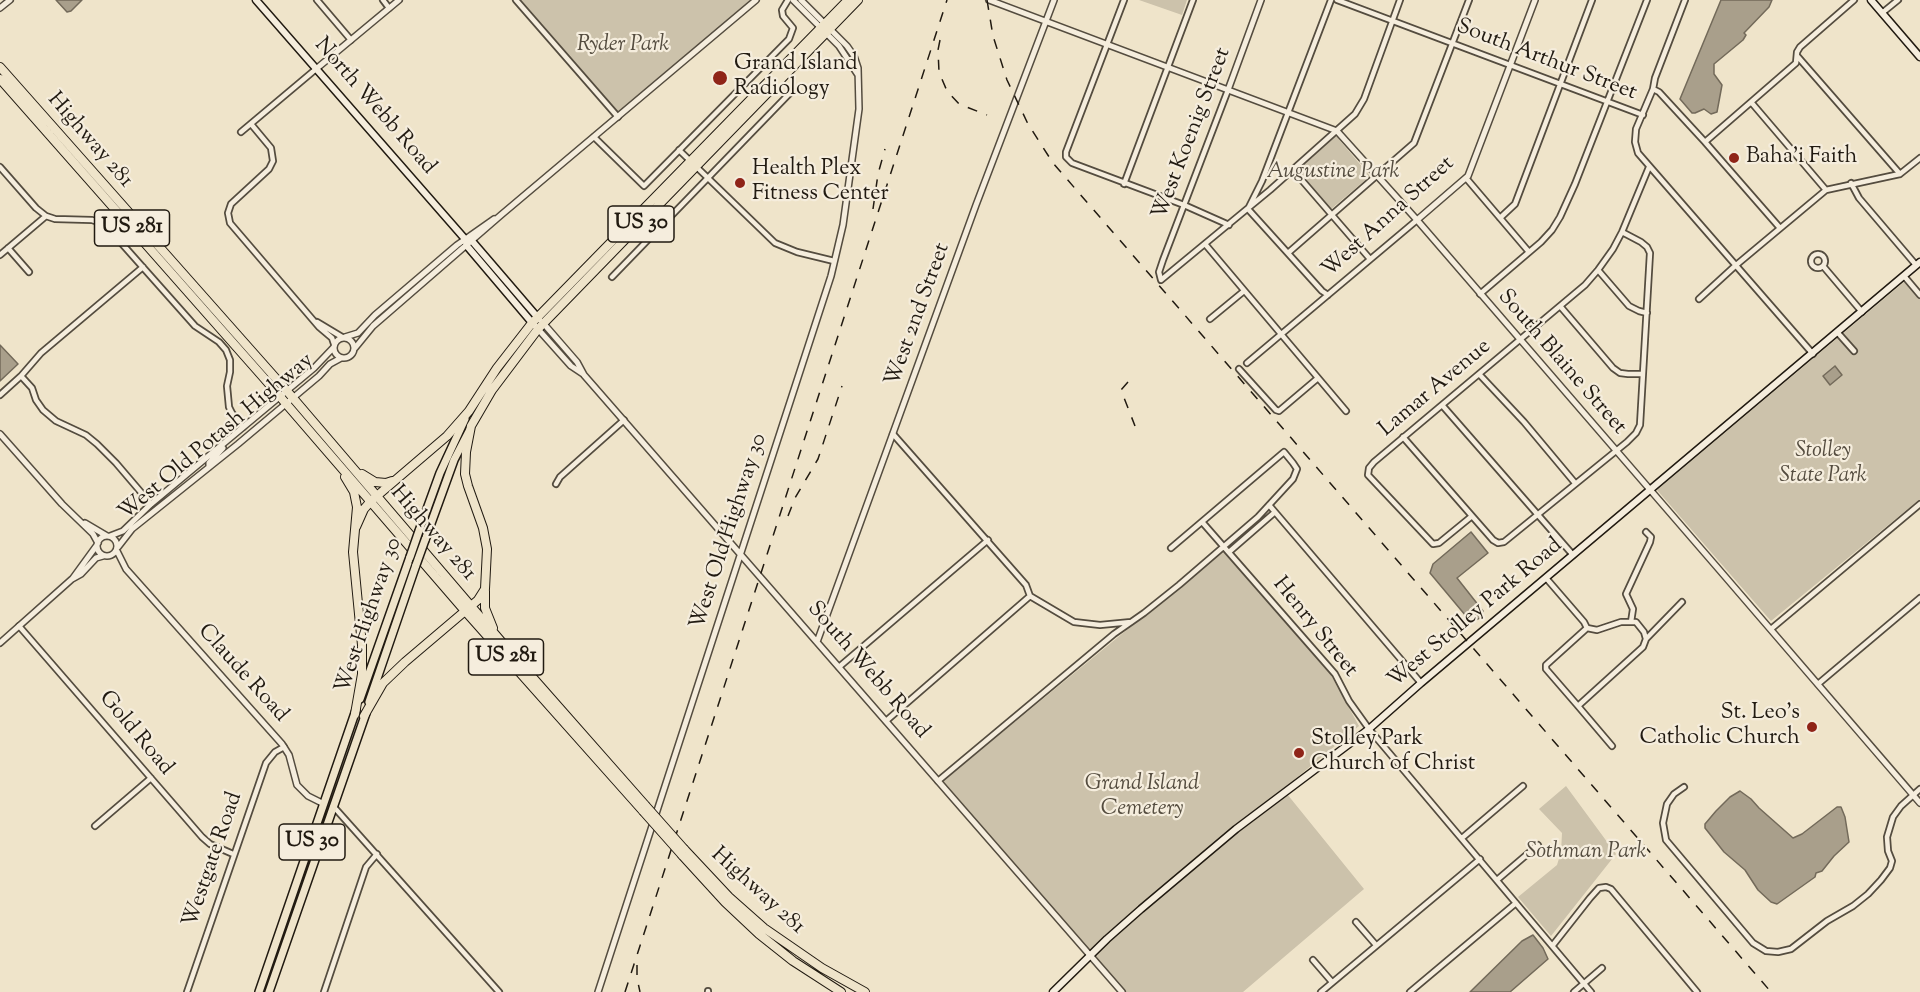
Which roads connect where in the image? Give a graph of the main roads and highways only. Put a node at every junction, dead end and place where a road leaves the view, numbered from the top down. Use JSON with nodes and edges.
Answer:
{"nodes":[{"id":1,"x":256,"y":0,"type":"edge"},
{"id":2,"x":848,"y":0,"type":"edge"},
{"id":3,"x":858,"y":0,"type":"edge"},
{"id":4,"x":1871,"y":0,"type":"edge"},
{"id":5,"x":825,"y":28,"type":"junction"},
{"id":6,"x":1920,"y":57,"type":"edge"},
{"id":7,"x":0,"y":68,"type":"edge"},
{"id":8,"x":0,"y":79,"type":"edge"},
{"id":9,"x":468,"y":242,"type":"joint"},
{"id":10,"x":1918,"y":264,"type":"edge"},
{"id":11,"x":538,"y":324,"type":"junction"},
{"id":12,"x":283,"y":393,"type":"junction"},
{"id":13,"x":469,"y":411,"type":"junction"},
{"id":14,"x":471,"y":426,"type":"junction"},
{"id":15,"x":333,"y":451,"type":"junction"},
{"id":16,"x":405,"y":471,"type":"junction"},
{"id":17,"x":374,"y":499,"type":"junction"},
{"id":18,"x":356,"y":527,"type":"junction"},
{"id":19,"x":485,"y":589,"type":"junction"},
{"id":20,"x":468,"y":609,"type":"junction"},
{"id":21,"x":504,"y":645,"type":"junction"},
{"id":22,"x":355,"y":714,"type":"junction"},
{"id":23,"x":364,"y":716,"type":"junction"},
{"id":24,"x":327,"y":795,"type":"junction"},
{"id":25,"x":324,"y":804,"type":"junction"},
{"id":26,"x":333,"y":805,"type":"junction"},
{"id":27,"x":644,"y":808,"type":"junction"},
{"id":28,"x":328,"y":818,"type":"junction"},
{"id":29,"x":683,"y":852,"type":"junction"},
{"id":30,"x":259,"y":992,"type":"edge"},
{"id":31,"x":269,"y":992,"type":"edge"},
{"id":32,"x":841,"y":992,"type":"edge"},
{"id":33,"x":865,"y":992,"type":"edge"},
{"id":34,"x":1053,"y":992,"type":"edge"}],
"edges":[{"from":1,"to":9,"type":"main road","name":"North Webb Road"},
{"from":2,"to":5,"type":"highway","name":"West Highway 30","number":"US 30"},
{"from":3,"to":5,"type":"highway","name":"West Highway 30","number":"US 30"},
{"from":4,"to":6,"type":"main road"},
{"from":5,"to":11,"type":"highway","name":"West Highway 30","number":"US 30"},
{"from":5,"to":11,"type":"highway","name":"West Highway 30","number":"US 30"},
{"from":7,"to":12,"type":"highway","name":"Highway 281","number":"US 281"},
{"from":8,"to":12,"type":"highway","name":"Highway 281","number":"US 281"},
{"from":9,"to":11,"type":"main road","name":"South Webb Road"},
{"from":10,"to":34,"type":"main road","name":"West Stolley Park Road"},
{"from":11,"to":13,"type":"highway","name":"West Highway 30","number":"US 30"},
{"from":11,"to":14,"type":"highway","name":"West Highway 30","number":"US 30"},
{"from":12,"to":15,"type":"highway","name":"Highway 281","number":"US 281"},
{"from":13,"to":16,"type":"highway"},
{"from":13,"to":22,"type":"main road","name":"West Highway 30","number":"US 30","bridge":true},
{"from":14,"to":19,"type":"highway"},
{"from":14,"to":23,"type":"main road","name":"West Highway 30","number":"US 30","bridge":true},
{"from":15,"to":16,"type":"highway"},
{"from":15,"to":17,"type":"highway","name":"Highway 281","number":"US 281"},
{"from":15,"to":18,"type":"highway"},
{"from":16,"to":17,"type":"highway"},
{"from":17,"to":18,"type":"highway"},
{"from":17,"to":20,"type":"highway","name":"Highway 281","number":"US 281"},
{"from":18,"to":22,"type":"highway"},
{"from":19,"to":20,"type":"highway"},
{"from":19,"to":21,"type":"highway"},
{"from":20,"to":21,"type":"highway","name":"Highway 281","number":"US 281"},
{"from":20,"to":23,"type":"highway"},
{"from":20,"to":27,"type":"highway","name":"Highway 281","number":"US 281"},
{"from":21,"to":27,"type":"highway","name":"Highway 281","number":"US 281"},
{"from":22,"to":24,"type":"main road","name":"West Highway 30","number":"US 30"},
{"from":23,"to":26,"type":"main road","name":"West Highway 30","number":"US 30"},
{"from":24,"to":25,"type":"main road","name":"West Highway 30","number":"US 30"},
{"from":24,"to":26,"type":"main road"},
{"from":25,"to":28,"type":"main road"},
{"from":25,"to":30,"type":"main road","name":"West Highway 30","number":"US 30"},
{"from":26,"to":28,"type":"main road","name":"West Highway 30","number":"US 30"},
{"from":27,"to":29,"type":"highway","name":"Highway 281","number":"US 281","bridge":true},
{"from":28,"to":31,"type":"main road","name":"West Highway 30","number":"US 30"},
{"from":29,"to":32,"type":"highway","name":"Highway 281","number":"US 281"},
{"from":29,"to":33,"type":"highway","name":"Highway 281","number":"US 281"}]}
